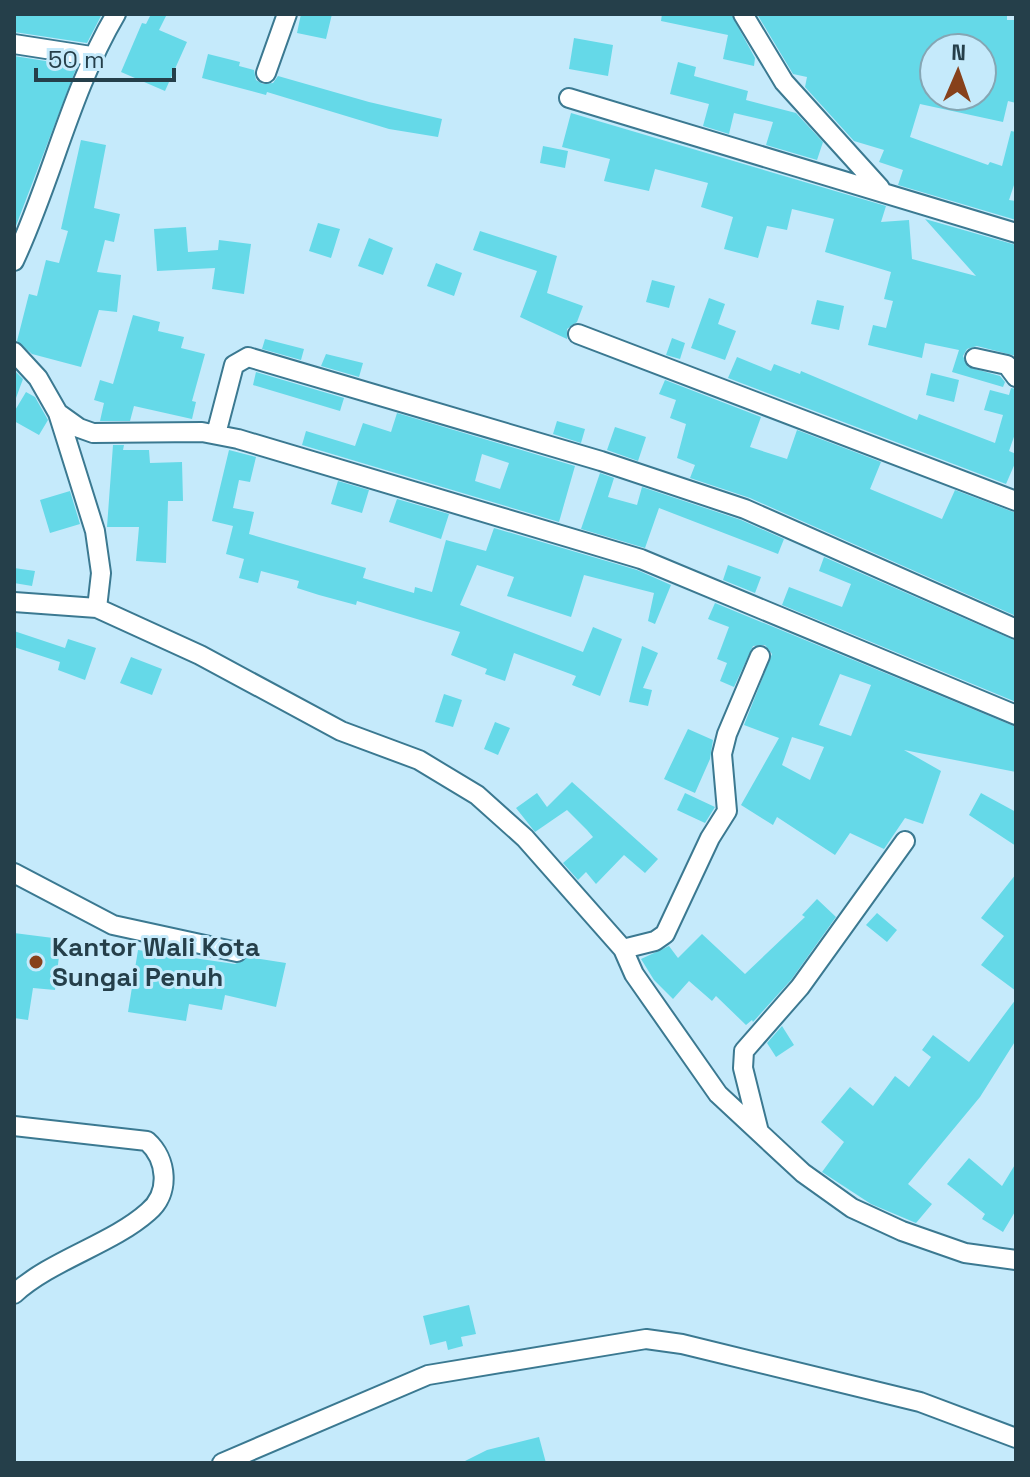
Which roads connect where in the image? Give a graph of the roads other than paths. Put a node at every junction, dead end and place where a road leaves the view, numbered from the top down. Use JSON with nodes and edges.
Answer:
{"nodes":[{"id":1,"x":116,"y":14,"type":"edge"},
{"id":2,"x":287,"y":14,"type":"edge"},
{"id":3,"x":743,"y":14,"type":"edge"},
{"id":4,"x":14,"y":44,"type":"edge"},
{"id":5,"x":91,"y":56,"type":"junction"},
{"id":6,"x":266,"y":73,"type":"dead end"},
{"id":7,"x":569,"y":98,"type":"dead end"},
{"id":8,"x":882,"y":190,"type":"junction"},
{"id":9,"x":1016,"y":233,"type":"edge"},
{"id":10,"x":14,"y":261,"type":"edge"},
{"id":11,"x":578,"y":334,"type":"dead end"},
{"id":12,"x":14,"y":352,"type":"edge"},
{"id":13,"x":975,"y":358,"type":"dead end"},
{"id":14,"x":1016,"y":377,"type":"edge"},
{"id":15,"x":58,"y":413,"type":"junction"},
{"id":16,"x":216,"y":434,"type":"junction"},
{"id":17,"x":1016,"y":501,"type":"edge"},
{"id":18,"x":14,"y":602,"type":"edge"},
{"id":19,"x":97,"y":608,"type":"junction"},
{"id":20,"x":1016,"y":629,"type":"edge"},
{"id":21,"x":760,"y":656,"type":"dead end"},
{"id":22,"x":1016,"y":715,"type":"edge"},
{"id":23,"x":905,"y":841,"type":"dead end"},
{"id":24,"x":14,"y":873,"type":"edge"},
{"id":25,"x":623,"y":949,"type":"junction"},
{"id":26,"x":237,"y":952,"type":"dead end"},
{"id":27,"x":14,"y":1126,"type":"edge"},
{"id":28,"x":759,"y":1134,"type":"junction"},
{"id":29,"x":1016,"y":1260,"type":"edge"},
{"id":30,"x":14,"y":1294,"type":"edge"},
{"id":31,"x":1016,"y":1438,"type":"edge"},
{"id":32,"x":222,"y":1463,"type":"edge"}],
"edges":[{"from":1,"to":5,"type":"street"},
{"from":2,"to":6,"type":"street"},
{"from":3,"to":8,"type":"street"},
{"from":4,"to":5,"type":"street"},
{"from":5,"to":10,"type":"street"},
{"from":7,"to":8,"type":"street"},
{"from":8,"to":9,"type":"street"},
{"from":11,"to":17,"type":"street"},
{"from":12,"to":15,"type":"street"},
{"from":13,"to":14,"type":"street"},
{"from":15,"to":16,"type":"street"},
{"from":15,"to":19,"type":"street"},
{"from":16,"to":20,"type":"street"},
{"from":16,"to":22,"type":"street"},
{"from":18,"to":19,"type":"street"},
{"from":19,"to":25,"type":"street"},
{"from":21,"to":25,"type":"street"},
{"from":23,"to":28,"type":"street"},
{"from":24,"to":26,"type":"street"},
{"from":25,"to":28,"type":"street"},
{"from":27,"to":30,"type":"street"},
{"from":28,"to":29,"type":"street"},
{"from":31,"to":32,"type":"street"}]}
